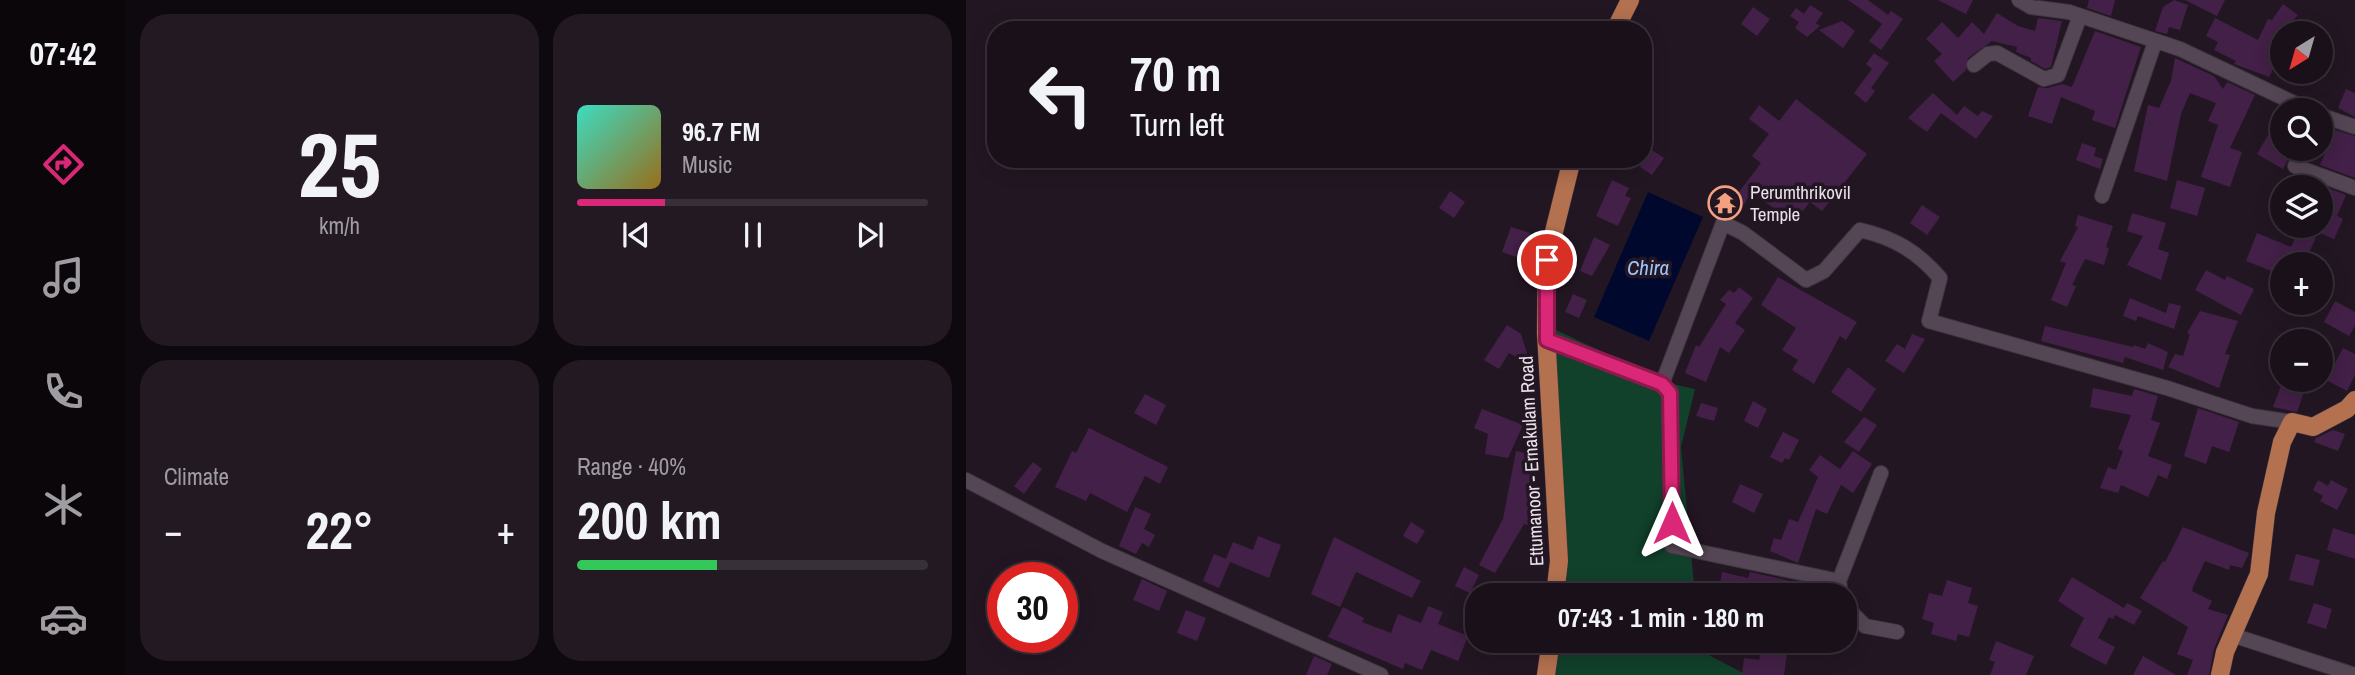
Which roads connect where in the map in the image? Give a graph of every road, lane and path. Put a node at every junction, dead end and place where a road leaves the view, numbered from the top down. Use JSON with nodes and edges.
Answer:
{"nodes":[{"id":1,"x":1630,"y":0,"type":"edge"},
{"id":2,"x":2019,"y":0,"type":"edge"},
{"id":3,"x":2080,"y":16,"type":"junction"},
{"id":4,"x":1620,"y":21,"type":"edge"},
{"id":5,"x":2155,"y":42,"type":"junction"},
{"id":6,"x":1974,"y":65,"type":"dead end"},
{"id":7,"x":2284,"y":98,"type":"edge"},
{"id":8,"x":2333,"y":119,"type":"edge"},
{"id":9,"x":2355,"y":127,"type":"edge"},
{"id":10,"x":2295,"y":166,"type":"dead end"},
{"id":11,"x":1570,"y":168,"type":"edge"},
{"id":12,"x":2355,"y":188,"type":"edge"},
{"id":13,"x":2102,"y":196,"type":"dead end"},
{"id":14,"x":1547,"y":340,"type":"junction"},
{"id":15,"x":1662,"y":384,"type":"junction"},
{"id":16,"x":2355,"y":400,"type":"edge"},
{"id":17,"x":2292,"y":422,"type":"junction"},
{"id":18,"x":1881,"y":473,"type":"dead end"},
{"id":19,"x":966,"y":480,"type":"edge"},
{"id":20,"x":1556,"y":583,"type":"edge"},
{"id":21,"x":1820,"y":583,"type":"edge"},
{"id":22,"x":1842,"y":583,"type":"edge"},
{"id":23,"x":1857,"y":618,"type":"edge"},
{"id":24,"x":1897,"y":632,"type":"dead end"},
{"id":25,"x":2232,"y":635,"type":"junction"},
{"id":26,"x":1549,"y":653,"type":"edge"},
{"id":27,"x":1381,"y":675,"type":"edge"},
{"id":28,"x":1546,"y":675,"type":"edge"},
{"id":29,"x":2220,"y":675,"type":"edge"},
{"id":30,"x":2355,"y":675,"type":"edge"}],
"edges":[{"from":1,"to":4,"type":"main road"},
{"from":2,"to":3,"type":"street"},
{"from":3,"to":5,"type":"street"},
{"from":3,"to":6,"type":"street"},
{"from":5,"to":7,"type":"street"},
{"from":5,"to":13,"type":"street"},
{"from":8,"to":9,"type":"street"},
{"from":10,"to":12,"type":"street"},
{"from":11,"to":14,"type":"main road","name":"Ettumanoor - Ernakulam Road"},
{"from":14,"to":15,"type":"street"},
{"from":14,"to":20,"type":"main road","name":"Ettumanoor - Ernakulam Road"},
{"from":15,"to":17,"type":"street"},
{"from":15,"to":21,"type":"street"},
{"from":16,"to":17,"type":"main road"},
{"from":17,"to":25,"type":"main road"},
{"from":18,"to":22,"type":"street"},
{"from":19,"to":27,"type":"street"},
{"from":23,"to":24,"type":"street"},
{"from":25,"to":29,"type":"main road"},
{"from":25,"to":30,"type":"street"},
{"from":26,"to":28,"type":"main road"}]}
